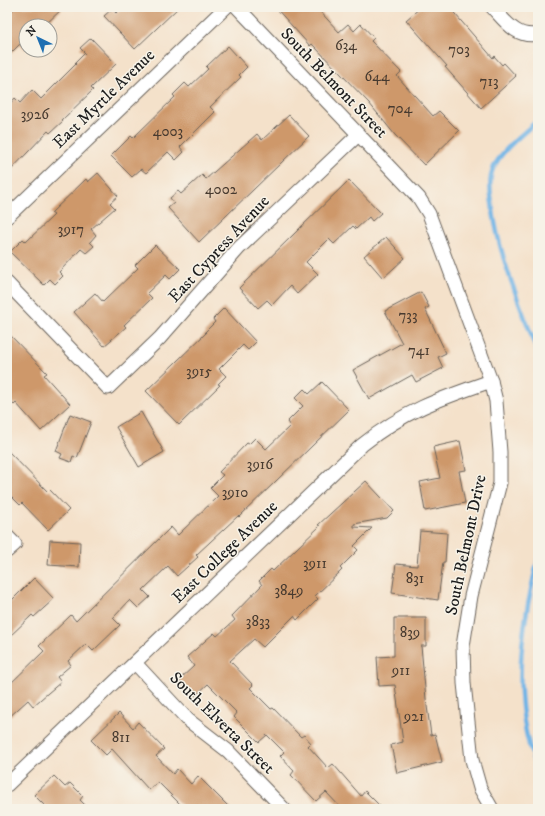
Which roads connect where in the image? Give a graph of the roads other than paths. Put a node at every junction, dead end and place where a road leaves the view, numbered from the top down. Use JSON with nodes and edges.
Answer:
{"nodes":[{"id":1,"x":226,"y":7,"type":"edge"},
{"id":2,"x":237,"y":7,"type":"edge"},
{"id":3,"x":492,"y":7,"type":"edge"},
{"id":4,"x":534,"y":35,"type":"edge"},
{"id":5,"x":358,"y":135,"type":"junction"},
{"id":6,"x":406,"y":184,"type":"joint"},
{"id":7,"x":7,"y":217,"type":"edge"},
{"id":8,"x":7,"y":283,"type":"edge"},
{"id":9,"x":491,"y":381,"type":"junction"},
{"id":10,"x":135,"y":663,"type":"junction"},
{"id":11,"x":7,"y":785,"type":"edge"},
{"id":12,"x":284,"y":809,"type":"edge"},
{"id":13,"x":492,"y":809,"type":"edge"}],
"edges":[{"from":1,"to":7,"type":"street","name":"East Myrtle Avenue"},
{"from":2,"to":5,"type":"street","name":"South Belmont Street"},
{"from":3,"to":4,"type":"street"},
{"from":5,"to":6,"type":"street","name":"South Belmont Street"},
{"from":5,"to":8,"type":"street","name":"East Cypress Avenue"},
{"from":6,"to":9,"type":"street","name":"South Belmont Drive"},
{"from":9,"to":10,"type":"street","name":"East College Avenue"},
{"from":9,"to":13,"type":"street","name":"South Belmont Drive"},
{"from":10,"to":11,"type":"street","name":"East College Avenue"},
{"from":10,"to":12,"type":"street","name":"South Elverta Street"}]}
